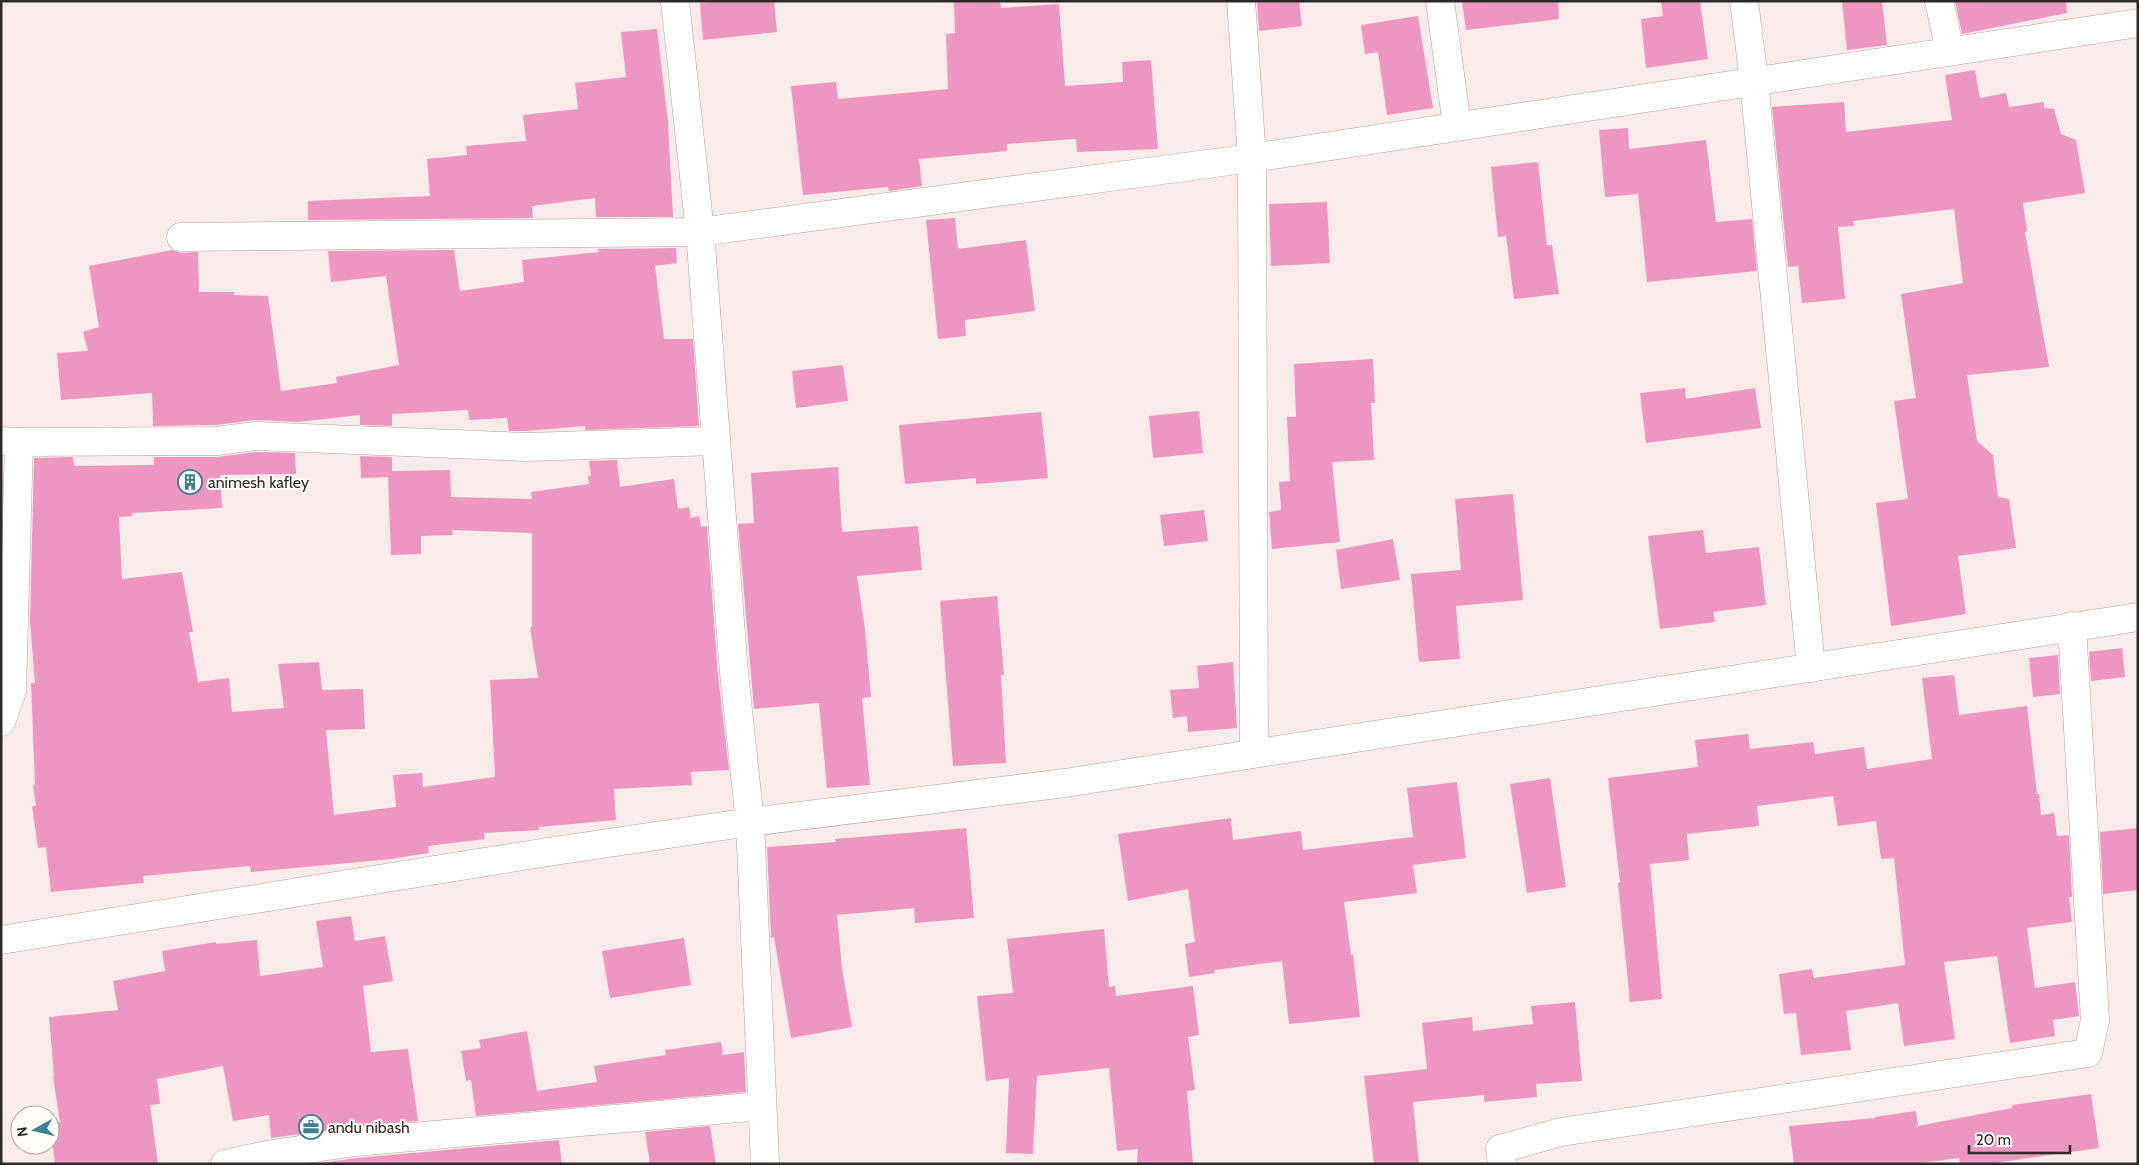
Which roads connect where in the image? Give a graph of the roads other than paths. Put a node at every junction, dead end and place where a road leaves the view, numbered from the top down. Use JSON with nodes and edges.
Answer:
{"nodes":[{"id":1,"x":675,"y":1,"type":"edge"},
{"id":2,"x":1241,"y":1,"type":"edge"},
{"id":3,"x":1440,"y":1,"type":"edge"},
{"id":4,"x":1744,"y":1,"type":"edge"},
{"id":5,"x":1939,"y":1,"type":"edge"},
{"id":6,"x":2138,"y":23,"type":"edge"},
{"id":7,"x":1950,"y":51,"type":"junction"},
{"id":8,"x":1754,"y":81,"type":"junction"},
{"id":9,"x":1457,"y":126,"type":"junction"},
{"id":10,"x":1252,"y":158,"type":"junction"},
{"id":11,"x":700,"y":232,"type":"junction"},
{"id":12,"x":181,"y":237,"type":"dead end"},
{"id":13,"x":716,"y":441,"type":"junction"},
{"id":14,"x":10,"y":442,"type":"edge"},
{"id":15,"x":2138,"y":617,"type":"edge"},
{"id":16,"x":2072,"y":626,"type":"junction"},
{"id":17,"x":1811,"y":668,"type":"junction"},
{"id":18,"x":1,"y":722,"type":"edge"},
{"id":19,"x":1254,"y":753,"type":"junction"},
{"id":20,"x":750,"y":822,"type":"junction"},
{"id":21,"x":1,"y":940,"type":"edge"},
{"id":22,"x":761,"y":1106,"type":"junction"},
{"id":23,"x":356,"y":1153,"type":"edge"},
{"id":24,"x":225,"y":1164,"type":"edge"},
{"id":25,"x":765,"y":1164,"type":"edge"},
{"id":26,"x":1502,"y":1164,"type":"edge"}],
"edges":[{"from":1,"to":11,"type":"street"},
{"from":2,"to":10,"type":"street"},
{"from":3,"to":9,"type":"street"},
{"from":4,"to":8,"type":"street"},
{"from":5,"to":7,"type":"street"},
{"from":6,"to":7,"type":"street"},
{"from":7,"to":8,"type":"street"},
{"from":8,"to":9,"type":"street"},
{"from":8,"to":17,"type":"street"},
{"from":9,"to":10,"type":"street"},
{"from":10,"to":11,"type":"street"},
{"from":10,"to":19,"type":"street"},
{"from":11,"to":12,"type":"street"},
{"from":11,"to":13,"type":"street"},
{"from":13,"to":14,"type":"street"},
{"from":13,"to":20,"type":"street"},
{"from":14,"to":18,"type":"street"},
{"from":15,"to":16,"type":"street"},
{"from":16,"to":17,"type":"street"},
{"from":16,"to":26,"type":"street"},
{"from":17,"to":19,"type":"street"},
{"from":19,"to":20,"type":"street"},
{"from":20,"to":21,"type":"street"},
{"from":20,"to":22,"type":"street"},
{"from":22,"to":23,"type":"street"},
{"from":22,"to":25,"type":"street"},
{"from":23,"to":24,"type":"street"}]}
